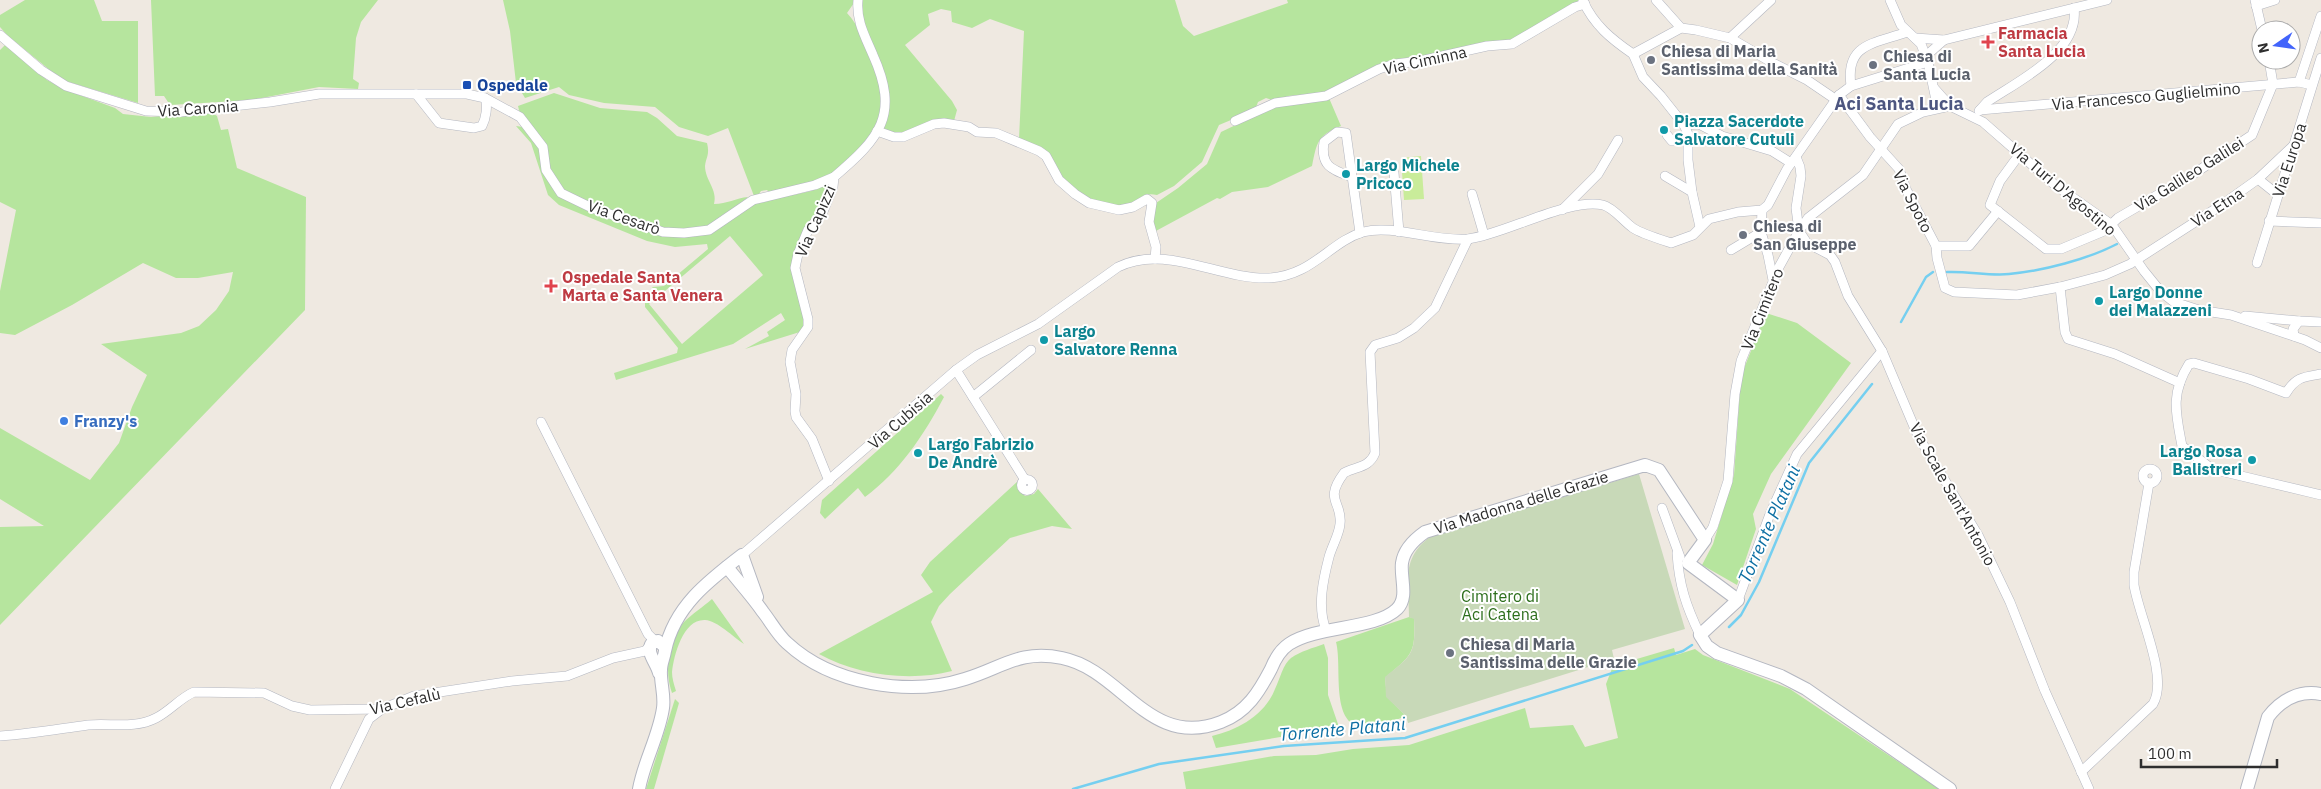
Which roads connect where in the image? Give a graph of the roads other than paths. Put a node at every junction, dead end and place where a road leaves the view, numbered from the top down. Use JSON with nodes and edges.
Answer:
{"nodes":[{"id":1,"x":858,"y":0,"type":"edge"},
{"id":2,"x":1656,"y":0,"type":"edge"},
{"id":3,"x":1771,"y":0,"type":"edge"},
{"id":4,"x":1890,"y":0,"type":"edge"},
{"id":5,"x":2107,"y":0,"type":"edge"},
{"id":6,"x":2275,"y":0,"type":"edge"},
{"id":7,"x":1584,"y":2,"type":"edge"},
{"id":8,"x":2092,"y":2,"type":"edge"},
{"id":9,"x":2256,"y":3,"type":"edge"},
{"id":10,"x":2074,"y":8,"type":"junction"},
{"id":11,"x":2321,"y":16,"type":"edge"},
{"id":12,"x":2260,"y":20,"type":"edge"},
{"id":13,"x":1681,"y":28,"type":"junction"},
{"id":14,"x":1907,"y":32,"type":"junction"},
{"id":15,"x":0,"y":35,"type":"edge"},
{"id":16,"x":1730,"y":38,"type":"junction"},
{"id":17,"x":1915,"y":38,"type":"junction"},
{"id":18,"x":1944,"y":40,"type":"junction"},
{"id":19,"x":1633,"y":54,"type":"junction"},
{"id":20,"x":2321,"y":58,"type":"edge"},
{"id":21,"x":1927,"y":59,"type":"junction"},
{"id":22,"x":2271,"y":70,"type":"edge"},
{"id":23,"x":2318,"y":75,"type":"edge"},
{"id":24,"x":2299,"y":82,"type":"junction"},
{"id":25,"x":2273,"y":84,"type":"junction"},
{"id":26,"x":2312,"y":85,"type":"junction"},
{"id":27,"x":1851,"y":86,"type":"junction"},
{"id":28,"x":1934,"y":88,"type":"junction"},
{"id":29,"x":416,"y":94,"type":"junction"},
{"id":30,"x":1837,"y":97,"type":"junction"},
{"id":31,"x":485,"y":98,"type":"junction"},
{"id":32,"x":1950,"y":106,"type":"junction"},
{"id":33,"x":1930,"y":110,"type":"junction"},
{"id":34,"x":1977,"y":113,"type":"junction"},
{"id":35,"x":1235,"y":121,"type":"dead end"},
{"id":36,"x":1684,"y":125,"type":"junction"},
{"id":37,"x":878,"y":131,"type":"junction"},
{"id":38,"x":1668,"y":135,"type":"dead end"},
{"id":39,"x":1618,"y":140,"type":"dead end"},
{"id":40,"x":1688,"y":140,"type":"junction"},
{"id":41,"x":2293,"y":146,"type":"junction"},
{"id":42,"x":1881,"y":149,"type":"junction"},
{"id":43,"x":2018,"y":155,"type":"junction"},
{"id":44,"x":1793,"y":160,"type":"junction"},
{"id":45,"x":2279,"y":160,"type":"junction"},
{"id":46,"x":2286,"y":168,"type":"junction"},
{"id":47,"x":1394,"y":173,"type":"dead end"},
{"id":48,"x":1665,"y":176,"type":"dead end"},
{"id":49,"x":834,"y":177,"type":"junction"},
{"id":50,"x":1352,"y":177,"type":"junction"},
{"id":51,"x":2258,"y":179,"type":"junction"},
{"id":52,"x":1692,"y":192,"type":"junction"},
{"id":53,"x":1472,"y":194,"type":"dead end"},
{"id":54,"x":2278,"y":195,"type":"junction"},
{"id":55,"x":1562,"y":210,"type":"junction"},
{"id":56,"x":1762,"y":210,"type":"junction"},
{"id":57,"x":1998,"y":211,"type":"junction"},
{"id":58,"x":2270,"y":221,"type":"junction"},
{"id":59,"x":2321,"y":223,"type":"edge"},
{"id":60,"x":2112,"y":225,"type":"junction"},
{"id":61,"x":1700,"y":227,"type":"junction"},
{"id":62,"x":1799,"y":231,"type":"junction"},
{"id":63,"x":1399,"y":232,"type":"junction"},
{"id":64,"x":1760,"y":232,"type":"junction"},
{"id":65,"x":1360,"y":233,"type":"junction"},
{"id":66,"x":1484,"y":235,"type":"junction"},
{"id":67,"x":1468,"y":239,"type":"junction"},
{"id":68,"x":1936,"y":246,"type":"junction"},
{"id":69,"x":1731,"y":250,"type":"dead end"},
{"id":70,"x":1155,"y":258,"type":"junction"},
{"id":71,"x":2135,"y":260,"type":"junction"},
{"id":72,"x":2257,"y":263,"type":"dead end"},
{"id":73,"x":1773,"y":281,"type":"junction"},
{"id":74,"x":2060,"y":287,"type":"junction"},
{"id":75,"x":2231,"y":315,"type":"junction"},
{"id":76,"x":2299,"y":320,"type":"junction"},
{"id":77,"x":2321,"y":322,"type":"edge"},
{"id":78,"x":2294,"y":336,"type":"junction"},
{"id":79,"x":2321,"y":348,"type":"edge"},
{"id":80,"x":1031,"y":350,"type":"dead end"},
{"id":81,"x":1882,"y":351,"type":"junction"},
{"id":82,"x":956,"y":370,"type":"junction"},
{"id":83,"x":2321,"y":374,"type":"edge"},
{"id":84,"x":2180,"y":383,"type":"junction"},
{"id":85,"x":973,"y":397,"type":"junction"},
{"id":86,"x":541,"y":422,"type":"dead end"},
{"id":87,"x":1025,"y":480,"type":"dead end"},
{"id":88,"x":829,"y":481,"type":"junction"},
{"id":89,"x":2149,"y":483,"type":"dead end"},
{"id":90,"x":2321,"y":495,"type":"edge"},
{"id":91,"x":1662,"y":508,"type":"dead end"},
{"id":92,"x":1705,"y":540,"type":"junction"},
{"id":93,"x":1677,"y":553,"type":"junction"},
{"id":94,"x":742,"y":555,"type":"junction"},
{"id":95,"x":1688,"y":563,"type":"junction"},
{"id":96,"x":727,"y":567,"type":"junction"},
{"id":97,"x":1738,"y":600,"type":"junction"},
{"id":98,"x":764,"y":613,"type":"junction"},
{"id":99,"x":1326,"y":630,"type":"junction"},
{"id":100,"x":1700,"y":635,"type":"junction"},
{"id":101,"x":653,"y":648,"type":"junction"},
{"id":102,"x":2321,"y":694,"type":"edge"},
{"id":103,"x":382,"y":709,"type":"junction"},
{"id":104,"x":0,"y":736,"type":"edge"},
{"id":105,"x":2081,"y":772,"type":"junction"},
{"id":106,"x":335,"y":789,"type":"edge"},
{"id":107,"x":640,"y":789,"type":"edge"},
{"id":108,"x":1950,"y":789,"type":"edge"},
{"id":109,"x":2089,"y":789,"type":"edge"},
{"id":110,"x":2247,"y":789,"type":"edge"}],
"edges":[{"from":1,"to":37,"type":"street","name":"Via Capizzi"},
{"from":2,"to":13,"type":"street"},
{"from":3,"to":16,"type":"street"},
{"from":4,"to":14,"type":"street"},
{"from":5,"to":8,"type":"street"},
{"from":6,"to":9,"type":"street"},
{"from":7,"to":19,"type":"street"},
{"from":7,"to":35,"type":"street","name":"Via Ciminna"},
{"from":8,"to":10,"type":"street"},
{"from":9,"to":12,"type":"street"},
{"from":10,"to":18,"type":"street"},
{"from":10,"to":34,"type":"street"},
{"from":11,"to":24,"type":"street"},
{"from":13,"to":16,"type":"street","name":"Via Spoto"},
{"from":13,"to":19,"type":"street"},
{"from":14,"to":17,"type":"street"},
{"from":14,"to":27,"type":"street"},
{"from":15,"to":29,"type":"street","name":"Via Caronia"},
{"from":16,"to":30,"type":"street","name":"Via Spoto"},
{"from":17,"to":18,"type":"street"},
{"from":17,"to":21,"type":"street"},
{"from":18,"to":21,"type":"street"},
{"from":19,"to":36,"type":"street"},
{"from":20,"to":23,"type":"street","name":"Via Europa"},
{"from":21,"to":27,"type":"street"},
{"from":21,"to":28,"type":"street"},
{"from":22,"to":25,"type":"street"},
{"from":23,"to":24,"type":"street"},
{"from":23,"to":26,"type":"street","name":"Via Europa"},
{"from":24,"to":25,"type":"street","name":"Via Francesco Guglielmino"},
{"from":24,"to":26,"type":"street","name":"Via Francesco Guglielmino"},
{"from":25,"to":34,"type":"street","name":"Via Francesco Guglielmino"},
{"from":25,"to":60,"type":"street","name":"Via Galileo Galilei"},
{"from":26,"to":41,"type":"street","name":"Via Europa"},
{"from":27,"to":30,"type":"street"},
{"from":28,"to":32,"type":"street","name":"Via Turi D'Agostino"},
{"from":28,"to":33,"type":"street"},
{"from":29,"to":31,"type":"street","name":"Via Caronia"},
{"from":29,"to":31,"type":"street"},
{"from":30,"to":42,"type":"street","name":"Via Spoto"},
{"from":30,"to":44,"type":"street"},
{"from":31,"to":49,"type":"street","name":"Via Cesarò"},
{"from":32,"to":33,"type":"street","name":"Via Cimitero"},
{"from":32,"to":34,"type":"street","name":"Via Turi D'Agostino"},
{"from":33,"to":42,"type":"street","name":"Via Cimitero"},
{"from":34,"to":43,"type":"street","name":"Via Turi D'Agostino"},
{"from":36,"to":40,"type":"street"},
{"from":36,"to":44,"type":"street"},
{"from":37,"to":49,"type":"street","name":"Via Capizzi"},
{"from":37,"to":70,"type":"street"},
{"from":38,"to":40,"type":"street"},
{"from":39,"to":55,"type":"street"},
{"from":40,"to":52,"type":"street"},
{"from":41,"to":45,"type":"street","name":"Via Etna"},
{"from":41,"to":46,"type":"street","name":"Via Europa"},
{"from":42,"to":62,"type":"street","name":"Via Cimitero"},
{"from":42,"to":68,"type":"street","name":"Via Spoto"},
{"from":43,"to":57,"type":"street"},
{"from":43,"to":60,"type":"street","name":"Via Turi D'Agostino"},
{"from":44,"to":56,"type":"street"},
{"from":44,"to":62,"type":"street"},
{"from":45,"to":46,"type":"street"},
{"from":45,"to":51,"type":"street","name":"Via Etna"},
{"from":46,"to":54,"type":"street","name":"Via Europa"},
{"from":47,"to":63,"type":"street"},
{"from":48,"to":52,"type":"street"},
{"from":49,"to":88,"type":"street","name":"Via Capizzi"},
{"from":50,"to":50,"type":"street"},
{"from":50,"to":65,"type":"street"},
{"from":51,"to":54,"type":"street"},
{"from":51,"to":71,"type":"street","name":"Via Etna"},
{"from":52,"to":61,"type":"street"},
{"from":53,"to":66,"type":"street"},
{"from":54,"to":58,"type":"street","name":"Via Europa"},
{"from":55,"to":61,"type":"street"},
{"from":55,"to":66,"type":"street"},
{"from":56,"to":61,"type":"street"},
{"from":56,"to":64,"type":"street"},
{"from":57,"to":60,"type":"street","name":"Via Galileo Galilei"},
{"from":57,"to":68,"type":"street","name":"Via Spoto"},
{"from":58,"to":59,"type":"street"},
{"from":58,"to":72,"type":"street","name":"Via Europa"},
{"from":60,"to":71,"type":"street","name":"Via Turi D'Agostino"},
{"from":62,"to":73,"type":"street","name":"Via Cimitero"},
{"from":62,"to":81,"type":"street","name":"Via Scale Sant'Antonio"},
{"from":63,"to":65,"type":"street"},
{"from":63,"to":67,"type":"street"},
{"from":64,"to":69,"type":"street"},
{"from":64,"to":73,"type":"street"},
{"from":65,"to":70,"type":"street","name":"Via Cubisia"},
{"from":66,"to":67,"type":"street"},
{"from":67,"to":99,"type":"street"},
{"from":68,"to":74,"type":"street","name":"Via Etna"},
{"from":70,"to":82,"type":"street","name":"Via Cubisia"},
{"from":71,"to":74,"type":"street","name":"Via Etna"},
{"from":71,"to":75,"type":"street","name":"Via Turi D'Agostino"},
{"from":73,"to":92,"type":"street","name":"Via Cimitero"},
{"from":74,"to":84,"type":"street"},
{"from":75,"to":76,"type":"street"},
{"from":75,"to":78,"type":"street","name":"Via Turi D'Agostino"},
{"from":76,"to":77,"type":"street"},
{"from":76,"to":78,"type":"street"},
{"from":78,"to":79,"type":"street","name":"Via Turi D'Agostino"},
{"from":80,"to":85,"type":"street"},
{"from":81,"to":97,"type":"street"},
{"from":81,"to":105,"type":"street","name":"Via Scale Sant'Antonio"},
{"from":82,"to":85,"type":"street"},
{"from":82,"to":88,"type":"street","name":"Via Cubisia"},
{"from":83,"to":84,"type":"street"},
{"from":84,"to":90,"type":"street"},
{"from":85,"to":87,"type":"street"},
{"from":86,"to":101,"type":"street"},
{"from":88,"to":94,"type":"street","name":"Via Cubisia"},
{"from":89,"to":105,"type":"street"},
{"from":91,"to":93,"type":"street"},
{"from":92,"to":95,"type":"street","name":"Via Cimitero"},
{"from":92,"to":99,"type":"street","name":"Via Madonna delle Grazie"},
{"from":93,"to":95,"type":"street"},
{"from":93,"to":100,"type":"street"},
{"from":94,"to":96,"type":"street","name":"Via Cubisia"},
{"from":94,"to":98,"type":"street"},
{"from":95,"to":97,"type":"street"},
{"from":96,"to":98,"type":"street"},
{"from":96,"to":101,"type":"street","name":"Via Cubisia"},
{"from":97,"to":100,"type":"street"},
{"from":98,"to":99,"type":"street","name":"Via Madonna delle Grazie"},
{"from":100,"to":108,"type":"street"},
{"from":101,"to":103,"type":"street","name":"Via Cefalù"},
{"from":101,"to":107,"type":"street"},
{"from":102,"to":110,"type":"street"},
{"from":103,"to":104,"type":"street","name":"Via Cefalù"},
{"from":103,"to":106,"type":"street"},
{"from":105,"to":109,"type":"street","name":"Via Scale Sant'Antonio"}]}
